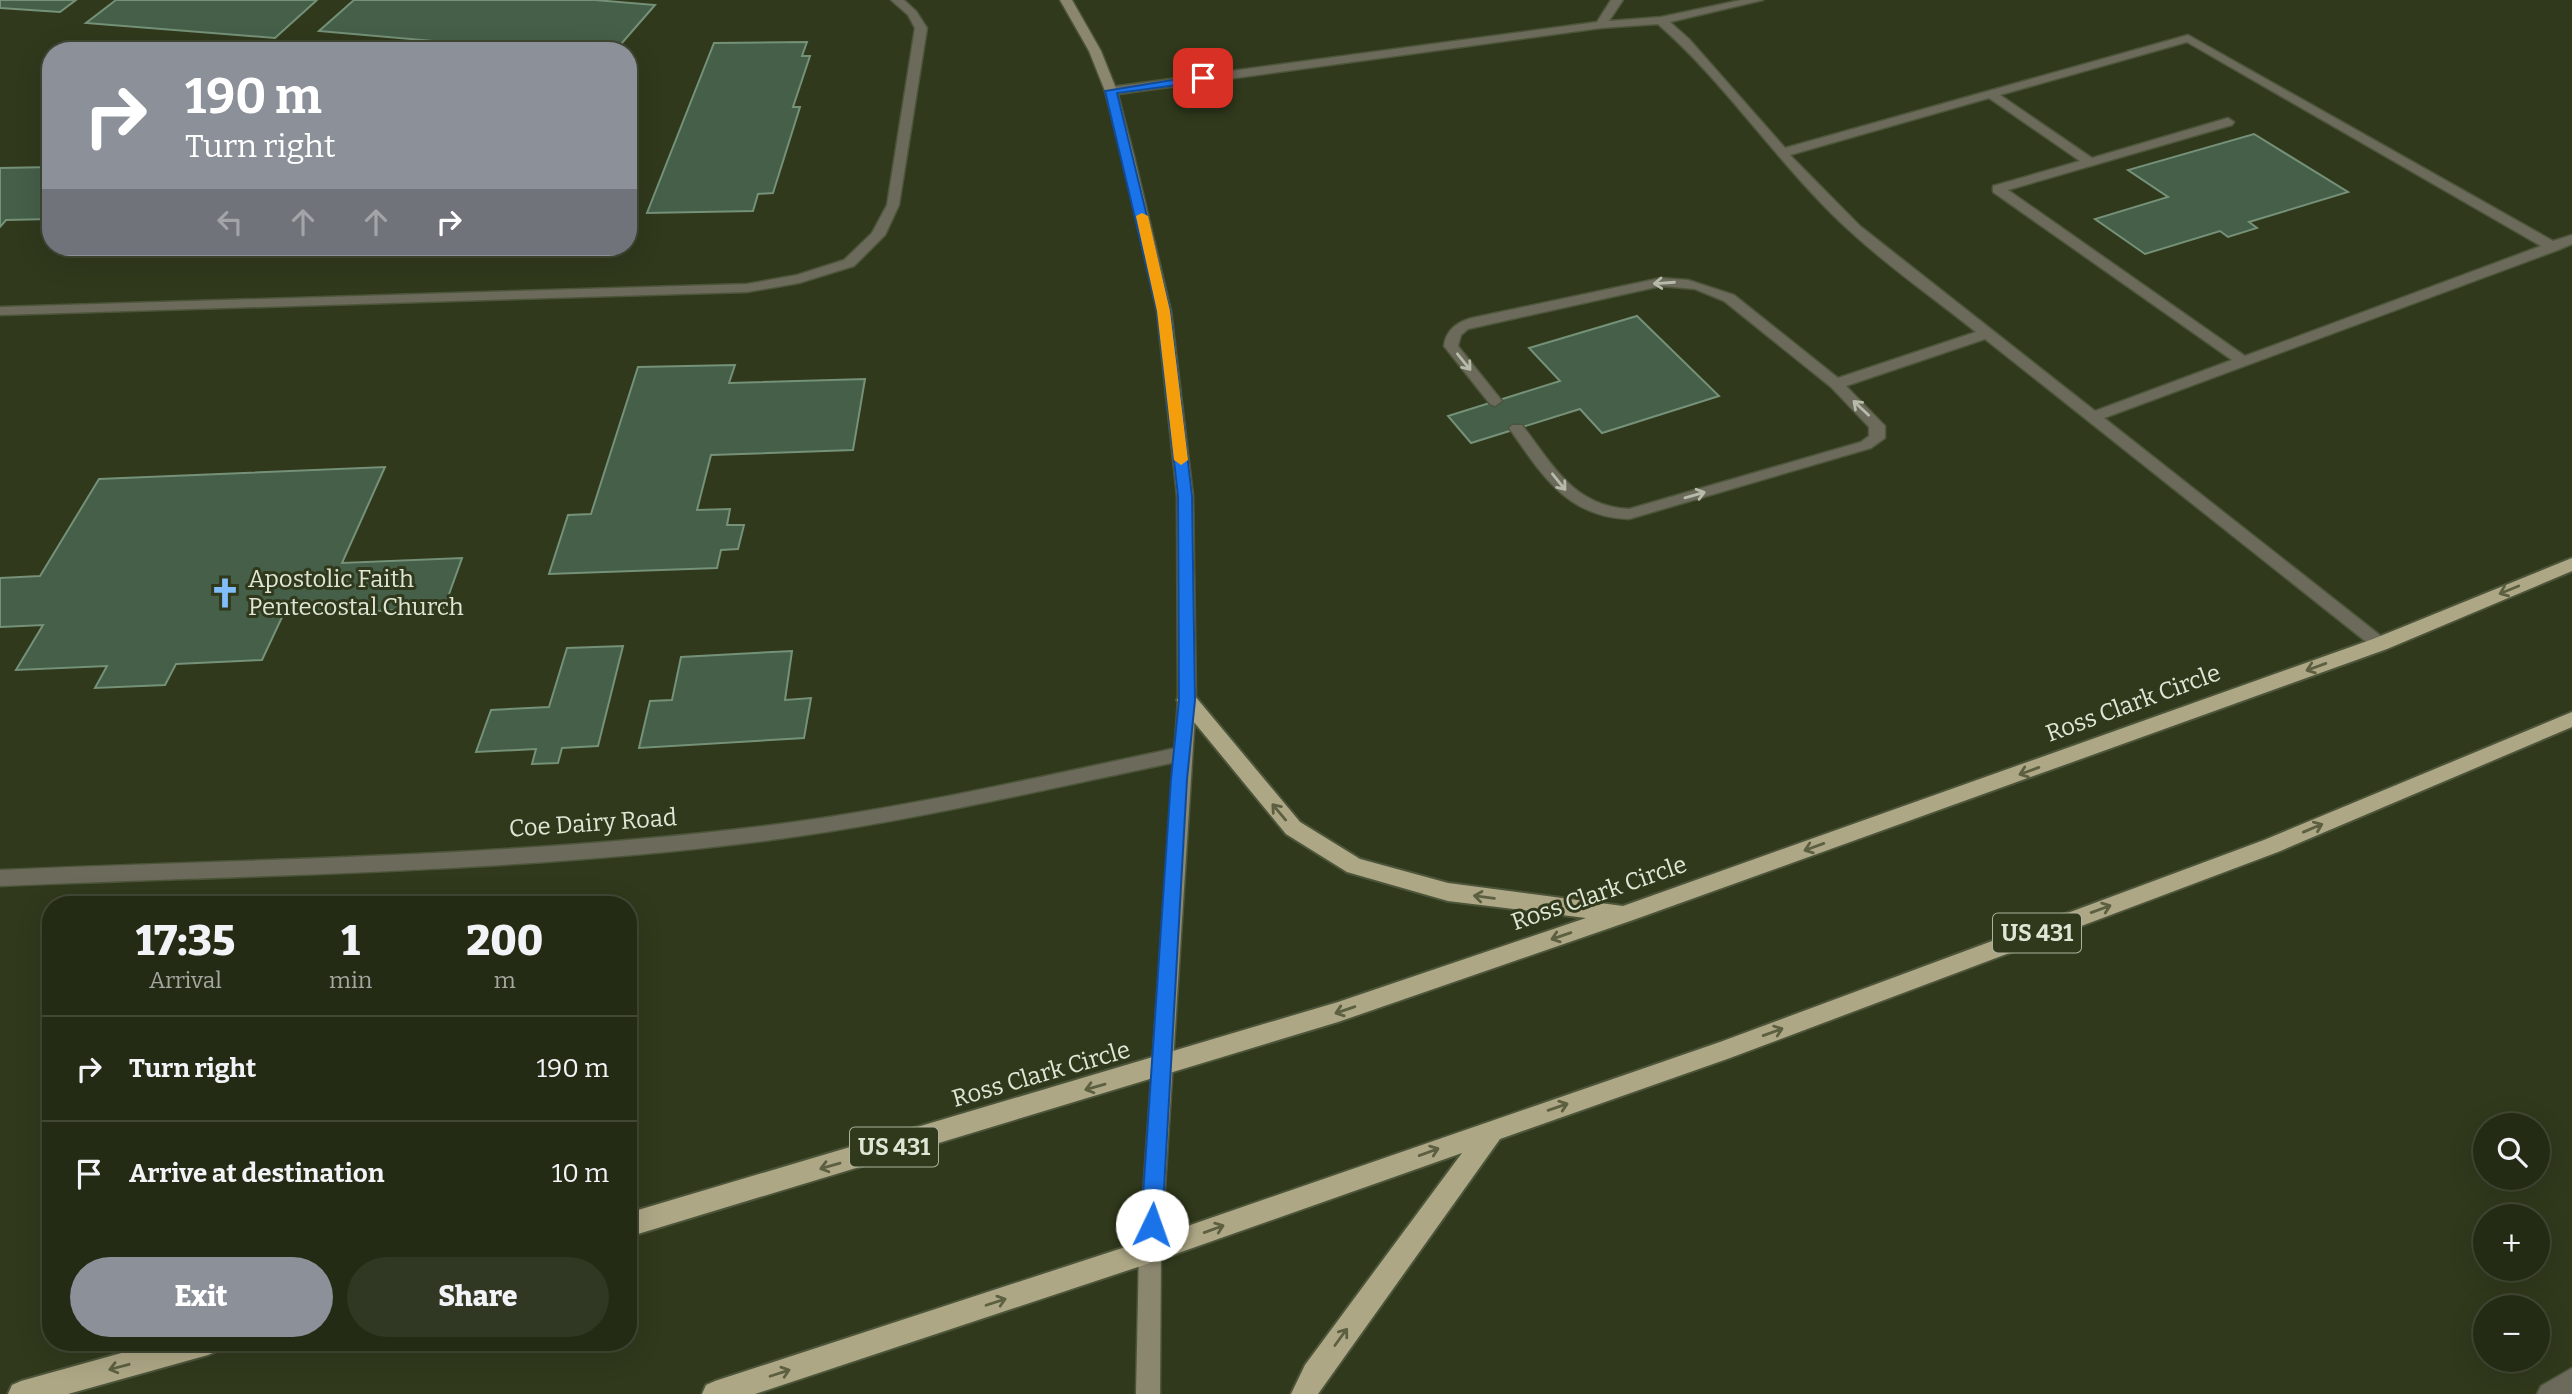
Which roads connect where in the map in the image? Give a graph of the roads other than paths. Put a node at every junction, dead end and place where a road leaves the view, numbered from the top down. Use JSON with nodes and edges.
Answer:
{"nodes":[{"id":1,"x":897,"y":0,"type":"edge"},
{"id":2,"x":1066,"y":0,"type":"edge"},
{"id":3,"x":1617,"y":0,"type":"edge"},
{"id":4,"x":1757,"y":0,"type":"edge"},
{"id":5,"x":1661,"y":20,"type":"junction"},
{"id":6,"x":1601,"y":25,"type":"junction"},
{"id":7,"x":1111,"y":91,"type":"junction"},
{"id":8,"x":1989,"y":93,"type":"junction"},
{"id":9,"x":2228,"y":122,"type":"dead end"},
{"id":10,"x":1782,"y":153,"type":"junction"},
{"id":11,"x":2090,"y":162,"type":"junction"},
{"id":12,"x":2572,"y":239,"type":"edge"},
{"id":13,"x":2553,"y":247,"type":"junction"},
{"id":14,"x":0,"y":311,"type":"edge"},
{"id":15,"x":1987,"y":333,"type":"junction"},
{"id":16,"x":2243,"y":361,"type":"junction"},
{"id":17,"x":1836,"y":384,"type":"junction"},
{"id":18,"x":1495,"y":401,"type":"dead end"},
{"id":19,"x":2093,"y":416,"type":"junction"},
{"id":20,"x":1517,"y":428,"type":"dead end"},
{"id":21,"x":2572,"y":564,"type":"edge"},
{"id":22,"x":2380,"y":644,"type":"junction"},
{"id":23,"x":1187,"y":700,"type":"junction"},
{"id":24,"x":2572,"y":719,"type":"edge"},
{"id":25,"x":1181,"y":754,"type":"junction"},
{"id":26,"x":0,"y":878,"type":"edge"},
{"id":27,"x":1625,"y":914,"type":"junction"},
{"id":28,"x":1160,"y":1068,"type":"junction"},
{"id":29,"x":1494,"y":1129,"type":"junction"},
{"id":30,"x":637,"y":1222,"type":"edge"},
{"id":31,"x":1150,"y":1251,"type":"junction"},
{"id":32,"x":176,"y":1351,"type":"edge"},
{"id":33,"x":2572,"y":1380,"type":"edge"},
{"id":34,"x":21,"y":1394,"type":"edge"},
{"id":35,"x":715,"y":1394,"type":"edge"},
{"id":36,"x":1148,"y":1394,"type":"edge"},
{"id":37,"x":1304,"y":1394,"type":"edge"},
{"id":38,"x":2549,"y":1394,"type":"edge"}],
"edges":[{"from":1,"to":14,"type":"street"},
{"from":2,"to":7,"type":"main road"},
{"from":3,"to":6,"type":"street"},
{"from":4,"to":5,"type":"street"},
{"from":5,"to":6,"type":"street"},
{"from":5,"to":10,"type":"street"},
{"from":6,"to":7,"type":"street"},
{"from":7,"to":23,"type":"main road"},
{"from":8,"to":10,"type":"street"},
{"from":8,"to":11,"type":"street"},
{"from":8,"to":13,"type":"street"},
{"from":9,"to":11,"type":"street"},
{"from":10,"to":15,"type":"street"},
{"from":11,"to":16,"type":"street"},
{"from":12,"to":13,"type":"street"},
{"from":13,"to":16,"type":"street"},
{"from":15,"to":17,"type":"street"},
{"from":15,"to":19,"type":"street"},
{"from":16,"to":19,"type":"street"},
{"from":17,"to":18,"type":"street","one_way":true},
{"from":20,"to":17,"type":"street","one_way":true},
{"from":19,"to":22,"type":"street"},
{"from":21,"to":22,"type":"highway","name":"Ross Clark Circle","number":"US 431","one_way":true},
{"from":22,"to":27,"type":"highway","name":"Ross Clark Circle","number":"US 431","one_way":true},
{"from":23,"to":25,"type":"main road"},
{"from":27,"to":23,"type":"highway","one_way":true},
{"from":29,"to":24,"type":"highway","number":"US 431","one_way":true},
{"from":25,"to":26,"type":"street","name":"Coe Dairy Road"},
{"from":25,"to":28,"type":"main road"},
{"from":27,"to":28,"type":"highway","name":"Ross Clark Circle","number":"US 431","one_way":true},
{"from":28,"to":30,"type":"highway","name":"Ross Clark Circle","number":"US 431","one_way":true},
{"from":28,"to":31,"type":"main road"},
{"from":31,"to":29,"type":"highway","number":"US 431","one_way":true},
{"from":37,"to":29,"type":"highway","one_way":true},
{"from":35,"to":31,"type":"highway","number":"US 431","one_way":true},
{"from":31,"to":36,"type":"main road"},
{"from":32,"to":34,"type":"highway","one_way":true},
{"from":33,"to":38,"type":"street"}]}
